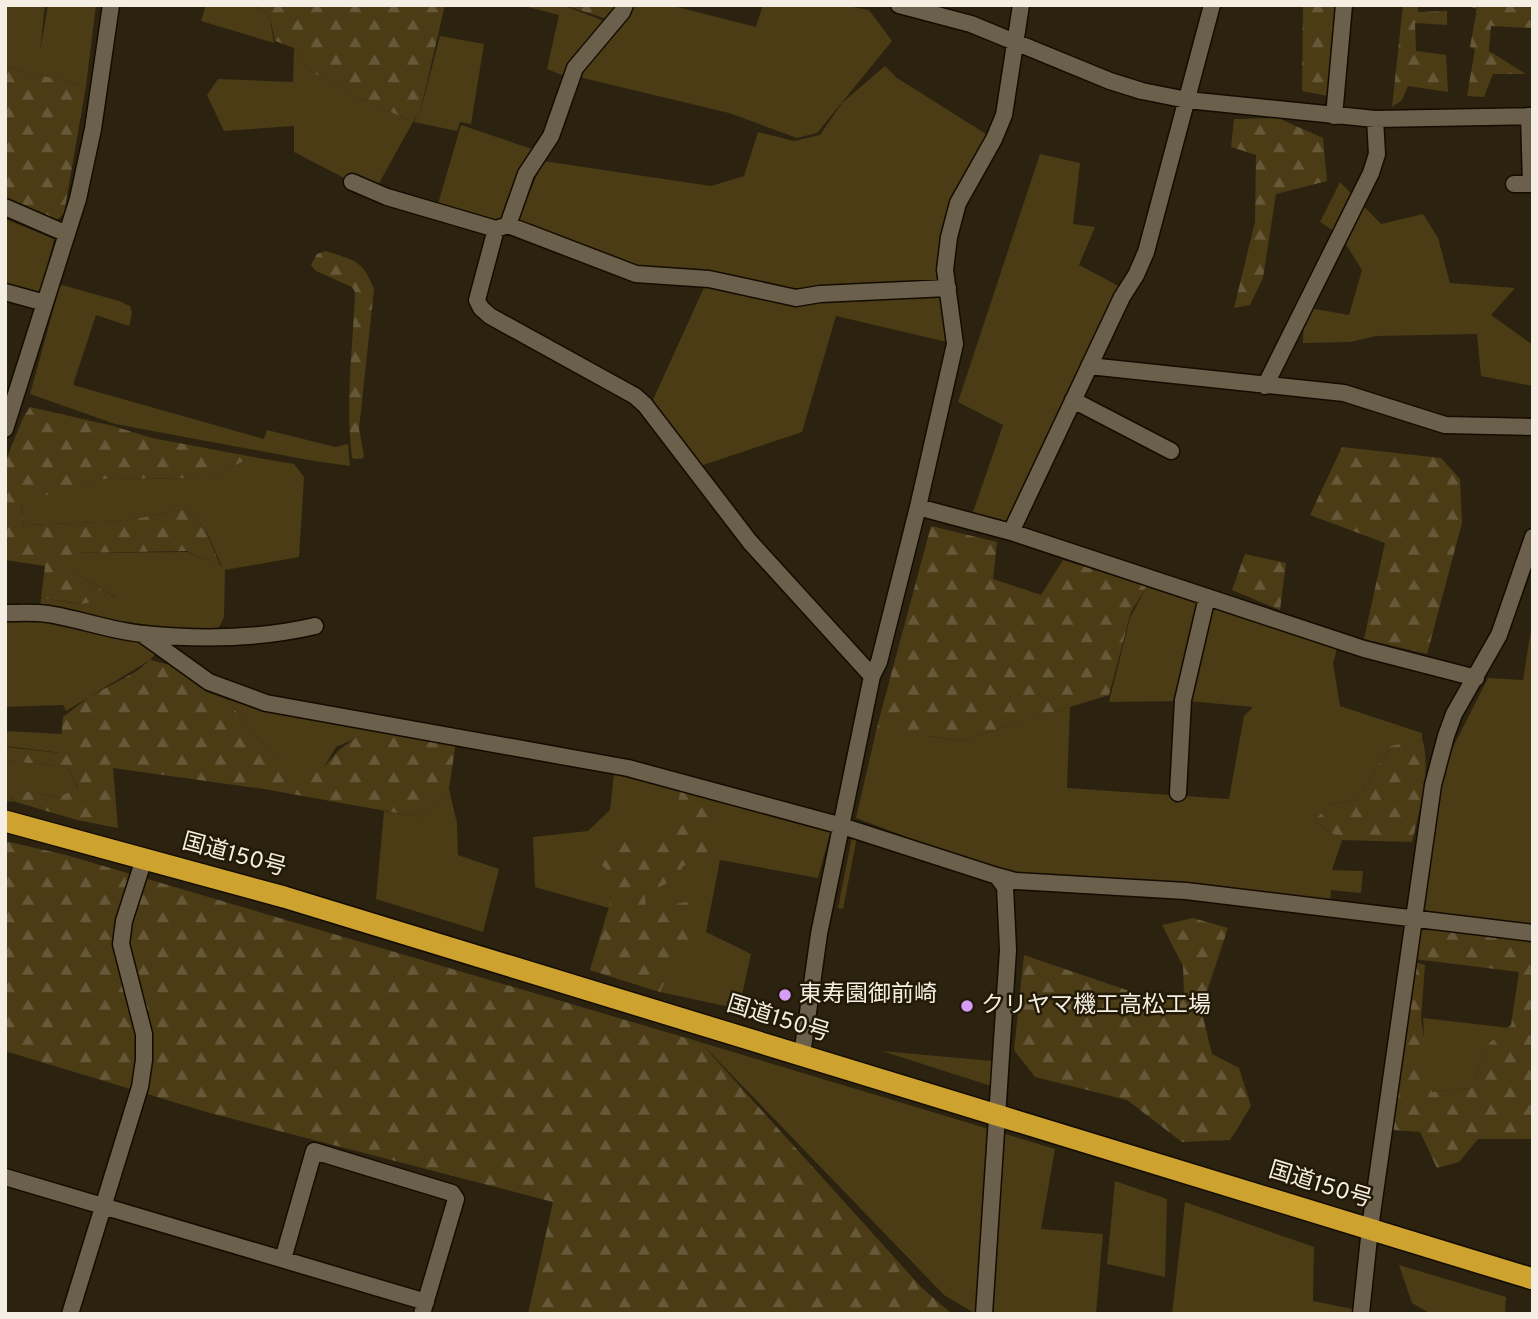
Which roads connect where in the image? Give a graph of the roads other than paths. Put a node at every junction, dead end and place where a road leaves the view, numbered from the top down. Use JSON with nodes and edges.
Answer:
{"nodes":[{"id":1,"x":111,"y":5,"type":"edge"},
{"id":2,"x":625,"y":5,"type":"edge"},
{"id":3,"x":899,"y":5,"type":"edge"},
{"id":4,"x":1021,"y":5,"type":"edge"},
{"id":5,"x":1212,"y":5,"type":"edge"},
{"id":6,"x":1344,"y":5,"type":"edge"},
{"id":7,"x":1016,"y":43,"type":"junction"},
{"id":8,"x":1187,"y":100,"type":"junction"},
{"id":9,"x":1334,"y":116,"type":"junction"},
{"id":10,"x":1531,"y":116,"type":"edge"},
{"id":11,"x":1375,"y":119,"type":"junction"},
{"id":12,"x":352,"y":182,"type":"dead end"},
{"id":13,"x":1514,"y":184,"type":"dead end"},
{"id":14,"x":5,"y":207,"type":"edge"},
{"id":15,"x":502,"y":227,"type":"junction"},
{"id":16,"x":67,"y":234,"type":"junction"},
{"id":17,"x":948,"y":288,"type":"junction"},
{"id":18,"x":5,"y":292,"type":"edge"},
{"id":19,"x":45,"y":303,"type":"junction"},
{"id":20,"x":1089,"y":366,"type":"junction"},
{"id":21,"x":1265,"y":386,"type":"junction"},
{"id":22,"x":11,"y":392,"type":"edge"},
{"id":23,"x":1073,"y":400,"type":"junction"},
{"id":24,"x":1533,"y":427,"type":"edge"},
{"id":25,"x":5,"y":429,"type":"edge"},
{"id":26,"x":1171,"y":451,"type":"dead end"},
{"id":27,"x":918,"y":508,"type":"junction"},
{"id":28,"x":1011,"y":532,"type":"junction"},
{"id":29,"x":1533,"y":537,"type":"edge"},
{"id":30,"x":1208,"y":597,"type":"junction"},
{"id":31,"x":5,"y":613,"type":"edge"},
{"id":32,"x":315,"y":626,"type":"dead end"},
{"id":33,"x":142,"y":634,"type":"junction"},
{"id":34,"x":873,"y":676,"type":"junction"},
{"id":35,"x":1476,"y":678,"type":"junction"},
{"id":36,"x":1178,"y":793,"type":"dead end"},
{"id":37,"x":5,"y":821,"type":"edge"},
{"id":38,"x":842,"y":826,"type":"junction"},
{"id":39,"x":144,"y":859,"type":"junction"},
{"id":40,"x":997,"y":876,"type":"junction"},
{"id":41,"x":1415,"y":917,"type":"junction"},
{"id":42,"x":1533,"y":933,"type":"edge"},
{"id":43,"x":802,"y":1055,"type":"junction"},
{"id":44,"x":997,"y":1115,"type":"junction"},
{"id":45,"x":5,"y":1177,"type":"edge"},
{"id":46,"x":103,"y":1206,"type":"junction"},
{"id":47,"x":1370,"y":1228,"type":"junction"},
{"id":48,"x":283,"y":1259,"type":"junction"},
{"id":49,"x":1533,"y":1279,"type":"edge"},
{"id":50,"x":424,"y":1308,"type":"edge"},
{"id":51,"x":71,"y":1314,"type":"edge"},
{"id":52,"x":984,"y":1314,"type":"edge"},
{"id":53,"x":1361,"y":1314,"type":"edge"}],
"edges":[{"from":1,"to":16,"type":"street"},
{"from":2,"to":15,"type":"street"},
{"from":3,"to":7,"type":"street"},
{"from":4,"to":7,"type":"street"},
{"from":5,"to":8,"type":"street"},
{"from":6,"to":9,"type":"street"},
{"from":7,"to":8,"type":"street"},
{"from":7,"to":17,"type":"street"},
{"from":8,"to":9,"type":"street"},
{"from":8,"to":20,"type":"street"},
{"from":9,"to":11,"type":"street"},
{"from":10,"to":11,"type":"street"},
{"from":10,"to":13,"type":"street"},
{"from":11,"to":21,"type":"street"},
{"from":12,"to":15,"type":"street"},
{"from":14,"to":16,"type":"street"},
{"from":15,"to":17,"type":"street"},
{"from":15,"to":34,"type":"street"},
{"from":16,"to":19,"type":"street"},
{"from":17,"to":27,"type":"street"},
{"from":18,"to":19,"type":"street"},
{"from":19,"to":22,"type":"street"},
{"from":20,"to":21,"type":"street"},
{"from":20,"to":23,"type":"street"},
{"from":21,"to":24,"type":"street"},
{"from":22,"to":25,"type":"street"},
{"from":23,"to":26,"type":"street"},
{"from":23,"to":28,"type":"street"},
{"from":27,"to":28,"type":"street"},
{"from":27,"to":34,"type":"street"},
{"from":28,"to":30,"type":"street"},
{"from":29,"to":35,"type":"street"},
{"from":30,"to":35,"type":"street"},
{"from":30,"to":36,"type":"street"},
{"from":31,"to":33,"type":"street"},
{"from":32,"to":33,"type":"street"},
{"from":33,"to":38,"type":"street"},
{"from":34,"to":38,"type":"street"},
{"from":35,"to":41,"type":"street"},
{"from":37,"to":39,"type":"highway","name":"国道150号"},
{"from":38,"to":40,"type":"street"},
{"from":38,"to":43,"type":"street"},
{"from":39,"to":43,"type":"highway","name":"国道150号"},
{"from":39,"to":46,"type":"street"},
{"from":40,"to":41,"type":"street"},
{"from":40,"to":44,"type":"street"},
{"from":41,"to":42,"type":"street"},
{"from":41,"to":47,"type":"street"},
{"from":43,"to":44,"type":"highway","name":"国道150号"},
{"from":44,"to":47,"type":"highway","name":"国道150号"},
{"from":44,"to":52,"type":"street"},
{"from":45,"to":46,"type":"street"},
{"from":46,"to":48,"type":"street"},
{"from":46,"to":51,"type":"street"},
{"from":47,"to":49,"type":"highway","name":"国道150号"},
{"from":47,"to":53,"type":"street"},
{"from":48,"to":50,"type":"street"},
{"from":48,"to":50,"type":"street"}]}
